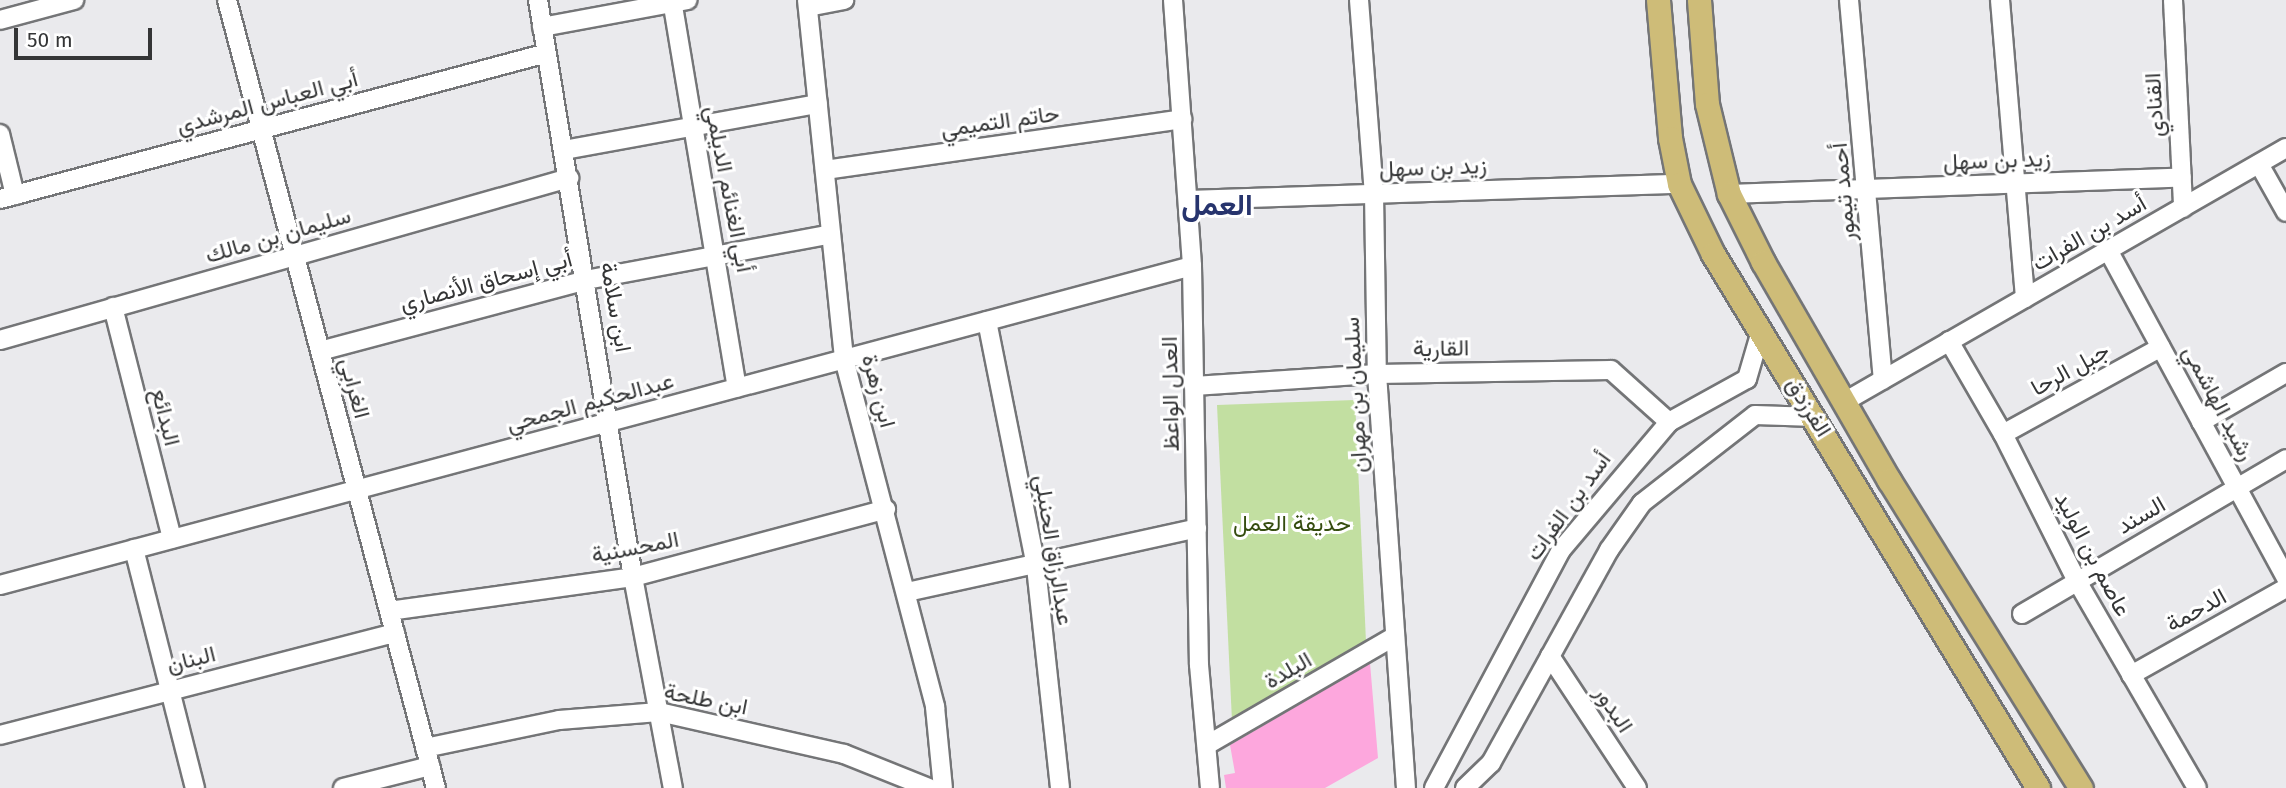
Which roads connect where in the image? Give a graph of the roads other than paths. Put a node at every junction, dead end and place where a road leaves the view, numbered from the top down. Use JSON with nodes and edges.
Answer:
{"nodes":[{"id":1,"x":74,"y":0,"type":"edge"},
{"id":2,"x":227,"y":0,"type":"edge"},
{"id":3,"x":538,"y":0,"type":"edge"},
{"id":4,"x":844,"y":0,"type":"edge"},
{"id":5,"x":1173,"y":0,"type":"edge"},
{"id":6,"x":1359,"y":0,"type":"edge"},
{"id":7,"x":1658,"y":0,"type":"edge"},
{"id":8,"x":1699,"y":0,"type":"edge"},
{"id":9,"x":1849,"y":0,"type":"edge"},
{"id":10,"x":2000,"y":0,"type":"edge"},
{"id":11,"x":2174,"y":0,"type":"edge"},
{"id":12,"x":677,"y":1,"type":"edge"},
{"id":13,"x":808,"y":4,"type":"edge"},
{"id":14,"x":0,"y":20,"type":"edge"},
{"id":15,"x":542,"y":27,"type":"junction"},
{"id":16,"x":547,"y":53,"type":"junction"},
{"id":17,"x":818,"y":104,"type":"junction"},
{"id":18,"x":1182,"y":119,"type":"junction"},
{"id":19,"x":691,"y":127,"type":"junction"},
{"id":20,"x":261,"y":130,"type":"junction"},
{"id":21,"x":0,"y":134,"type":"edge"},
{"id":22,"x":2286,"y":149,"type":"edge"},
{"id":23,"x":564,"y":150,"type":"junction"},
{"id":24,"x":2259,"y":164,"type":"junction"},
{"id":25,"x":824,"y":170,"type":"junction"},
{"id":26,"x":2182,"y":177,"type":"junction"},
{"id":27,"x":569,"y":178,"type":"junction"},
{"id":28,"x":1679,"y":184,"type":"junction"},
{"id":29,"x":2016,"y":184,"type":"junction"},
{"id":30,"x":1867,"y":189,"type":"junction"},
{"id":31,"x":1374,"y":193,"type":"junction"},
{"id":32,"x":1729,"y":194,"type":"junction"},
{"id":33,"x":8,"y":197,"type":"edge"},
{"id":34,"x":1188,"y":200,"type":"junction"},
{"id":35,"x":2182,"y":208,"type":"junction"},
{"id":36,"x":2286,"y":212,"type":"edge"},
{"id":37,"x":831,"y":234,"type":"junction"},
{"id":38,"x":2108,"y":250,"type":"junction"},
{"id":39,"x":718,"y":255,"type":"junction"},
{"id":40,"x":295,"y":256,"type":"junction"},
{"id":41,"x":1192,"y":266,"type":"junction"},
{"id":42,"x":586,"y":280,"type":"junction"},
{"id":43,"x":2025,"y":298,"type":"junction"},
{"id":44,"x":113,"y":307,"type":"junction"},
{"id":45,"x":987,"y":321,"type":"junction"},
{"id":46,"x":1761,"y":331,"type":"junction"},
{"id":47,"x":0,"y":340,"type":"edge"},
{"id":48,"x":1949,"y":341,"type":"junction"},
{"id":49,"x":2161,"y":347,"type":"junction"},
{"id":50,"x":320,"y":351,"type":"junction"},
{"id":51,"x":844,"y":359,"type":"junction"},
{"id":52,"x":2286,"y":373,"type":"edge"},
{"id":53,"x":1377,"y":374,"type":"junction"},
{"id":54,"x":1883,"y":379,"type":"junction"},
{"id":55,"x":1195,"y":386,"type":"junction"},
{"id":56,"x":737,"y":388,"type":"junction"},
{"id":57,"x":1844,"y":402,"type":"junction"},
{"id":58,"x":1815,"y":417,"type":"junction"},
{"id":59,"x":611,"y":422,"type":"junction"},
{"id":60,"x":1669,"y":422,"type":"junction"},
{"id":61,"x":2201,"y":422,"type":"junction"},
{"id":62,"x":2003,"y":434,"type":"junction"},
{"id":63,"x":2286,"y":459,"type":"edge"},
{"id":64,"x":2237,"y":488,"type":"junction"},
{"id":65,"x":357,"y":490,"type":"junction"},
{"id":66,"x":886,"y":509,"type":"junction"},
{"id":67,"x":1197,"y":528,"type":"junction"},
{"id":68,"x":172,"y":539,"type":"junction"},
{"id":69,"x":134,"y":550,"type":"junction"},
{"id":70,"x":1037,"y":567,"type":"junction"},
{"id":71,"x":633,"y":577,"type":"junction"},
{"id":72,"x":2286,"y":578,"type":"edge"},
{"id":73,"x":2077,"y":581,"type":"junction"},
{"id":74,"x":0,"y":585,"type":"edge"},
{"id":75,"x":2286,"y":588,"type":"edge"},
{"id":76,"x":908,"y":592,"type":"junction"},
{"id":77,"x":389,"y":611,"type":"junction"},
{"id":78,"x":2022,"y":614,"type":"dead end"},
{"id":79,"x":395,"y":633,"type":"junction"},
{"id":80,"x":1393,"y":637,"type":"junction"},
{"id":81,"x":1550,"y":656,"type":"junction"},
{"id":82,"x":2131,"y":675,"type":"junction"},
{"id":83,"x":170,"y":690,"type":"junction"},
{"id":84,"x":659,"y":712,"type":"junction"},
{"id":85,"x":0,"y":735,"type":"edge"},
{"id":86,"x":1207,"y":745,"type":"junction"},
{"id":87,"x":425,"y":748,"type":"junction"},
{"id":88,"x":430,"y":766,"type":"junction"},
{"id":89,"x":195,"y":788,"type":"edge"},
{"id":90,"x":343,"y":788,"type":"edge"},
{"id":91,"x":436,"y":788,"type":"edge"},
{"id":92,"x":673,"y":788,"type":"edge"},
{"id":93,"x":929,"y":788,"type":"edge"},
{"id":94,"x":943,"y":788,"type":"edge"},
{"id":95,"x":1060,"y":788,"type":"edge"},
{"id":96,"x":1210,"y":788,"type":"edge"},
{"id":97,"x":1406,"y":788,"type":"edge"},
{"id":98,"x":1434,"y":788,"type":"edge"},
{"id":99,"x":1465,"y":788,"type":"edge"},
{"id":100,"x":1637,"y":788,"type":"edge"},
{"id":101,"x":2038,"y":788,"type":"edge"},
{"id":102,"x":2081,"y":788,"type":"edge"},
{"id":103,"x":2197,"y":788,"type":"edge"}],
"edges":[{"from":1,"to":14,"type":"street"},
{"from":2,"to":20,"type":"street","name":"الغرابي"},
{"from":3,"to":15,"type":"street","name":"ابن سلامة"},
{"from":4,"to":13,"type":"street"},
{"from":5,"to":18,"type":"street","name":"العدل الواعظ"},
{"from":6,"to":31,"type":"street","name":"سليمان بن مهران"},
{"from":7,"to":28,"type":"main road","name":"الفرزدق"},
{"from":8,"to":32,"type":"main road","name":"الفرزدق"},
{"from":9,"to":30,"type":"street","name":"أحمد تيمور"},
{"from":10,"to":29,"type":"street"},
{"from":11,"to":26,"type":"street","name":"القنادي"},
{"from":12,"to":15,"type":"street"},
{"from":12,"to":19,"type":"street","name":"أبي الغنائم الديلمي"},
{"from":13,"to":17,"type":"street","name":"ابن زهرة"},
{"from":15,"to":16,"type":"street","name":"ابن سلامة"},
{"from":16,"to":20,"type":"street","name":"أبي العباس المرشدي"},
{"from":16,"to":23,"type":"street","name":"ابن سلامة"},
{"from":17,"to":19,"type":"street"},
{"from":17,"to":25,"type":"street","name":"ابن زهرة"},
{"from":18,"to":25,"type":"street","name":"حاتم التميمي"},
{"from":18,"to":34,"type":"street","name":"العدل الواعظ"},
{"from":19,"to":23,"type":"street"},
{"from":19,"to":39,"type":"street","name":"أبي الغنائم الديلمي"},
{"from":20,"to":33,"type":"street","name":"أبي العباس المرشدي"},
{"from":20,"to":40,"type":"street","name":"الغرابي"},
{"from":21,"to":33,"type":"street"},
{"from":22,"to":24,"type":"street","name":"أسد بن الفرات"},
{"from":23,"to":27,"type":"street","name":"ابن سلامة"},
{"from":24,"to":35,"type":"street","name":"أسد بن الفرات"},
{"from":24,"to":36,"type":"street"},
{"from":25,"to":37,"type":"street","name":"ابن زهرة"},
{"from":26,"to":29,"type":"street","name":"زيد بن سهل"},
{"from":26,"to":35,"type":"street","name":"القنادي"},
{"from":27,"to":40,"type":"street","name":"سليمان بن مالك"},
{"from":27,"to":42,"type":"street","name":"ابن سلامة"},
{"from":28,"to":31,"type":"street","name":"زيد بن سهل"},
{"from":28,"to":46,"type":"main road","name":"الفرزدق"},
{"from":29,"to":30,"type":"street","name":"زيد بن سهل"},
{"from":29,"to":43,"type":"street"},
{"from":30,"to":32,"type":"street","name":"زيد بن سهل"},
{"from":30,"to":54,"type":"street","name":"أحمد تيمور"},
{"from":31,"to":34,"type":"street","name":"زيد بن سهل"},
{"from":31,"to":53,"type":"street","name":"سليمان بن مهران"},
{"from":32,"to":57,"type":"main road","name":"الفرزدق"},
{"from":34,"to":41,"type":"street","name":"العدل الواعظ"},
{"from":35,"to":38,"type":"street","name":"أسد بن الفرات"},
{"from":37,"to":39,"type":"street","name":"أبي إسحاق الأنصاري"},
{"from":37,"to":51,"type":"street","name":"ابن زهرة"},
{"from":38,"to":43,"type":"street","name":"أسد بن الفرات"},
{"from":38,"to":49,"type":"street","name":"رشيد الهاشمي"},
{"from":39,"to":42,"type":"street","name":"أبي إسحاق الأنصاري"},
{"from":39,"to":56,"type":"street","name":"أبي الغنائم الديلمي"},
{"from":40,"to":44,"type":"street","name":"سليمان بن مالك"},
{"from":40,"to":50,"type":"street","name":"الغرابي"},
{"from":41,"to":45,"type":"street","name":"عبدالحكيم الجمحي"},
{"from":41,"to":55,"type":"street","name":"العدل الواعظ"},
{"from":42,"to":50,"type":"street","name":"أبي إسحاق الأنصاري"},
{"from":42,"to":59,"type":"street","name":"ابن سلامة"},
{"from":43,"to":48,"type":"street","name":"أسد بن الفرات"},
{"from":44,"to":47,"type":"street","name":"سليمان بن مالك"},
{"from":44,"to":68,"type":"street","name":"البدائع"},
{"from":45,"to":51,"type":"street","name":"عبدالحكيم الجمحي"},
{"from":45,"to":70,"type":"street","name":"عبدالرزاق الحنبلي"},
{"from":46,"to":58,"type":"main road","name":"الفرزدق"},
{"from":46,"to":60,"type":"street","name":"أسد بن الفرات"},
{"from":48,"to":54,"type":"street","name":"أسد بن الفرات"},
{"from":48,"to":62,"type":"street","name":"عاصم بن الوليد"},
{"from":49,"to":61,"type":"street","name":"رشيد الهاشمي"},
{"from":49,"to":62,"type":"street","name":"جبل الرحا"},
{"from":50,"to":65,"type":"street","name":"الغرابي"},
{"from":51,"to":56,"type":"street","name":"عبدالحكيم الجمحي"},
{"from":51,"to":66,"type":"street","name":"ابن زهرة"},
{"from":52,"to":61,"type":"street"},
{"from":53,"to":55,"type":"street","name":"القارية"},
{"from":53,"to":60,"type":"street","name":"القارية"},
{"from":53,"to":80,"type":"street","name":"سليمان بن مهران"},
{"from":54,"to":57,"type":"street","name":"أسد بن الفرات"},
{"from":55,"to":67,"type":"street","name":"العدل الواعظ"},
{"from":56,"to":59,"type":"street","name":"عبدالحكيم الجمحي"},
{"from":57,"to":102,"type":"main road","name":"الفرزدق"},
{"from":58,"to":81,"type":"street"},
{"from":58,"to":101,"type":"main road","name":"الفرزدق"},
{"from":59,"to":65,"type":"street","name":"عبدالحكيم الجمحي"},
{"from":59,"to":71,"type":"street","name":"ابن سلامة"},
{"from":60,"to":98,"type":"street","name":"أسد بن الفرات"},
{"from":61,"to":64,"type":"street","name":"رشيد الهاشمي"},
{"from":62,"to":73,"type":"street","name":"عاصم بن الوليد"},
{"from":63,"to":64,"type":"street","name":"السند"},
{"from":64,"to":72,"type":"street","name":"رشيد الهاشمي"},
{"from":64,"to":73,"type":"street","name":"السند"},
{"from":65,"to":68,"type":"street","name":"عبدالحكيم الجمحي"},
{"from":65,"to":77,"type":"street","name":"الغرابي"},
{"from":66,"to":71,"type":"street","name":"المحسنية"},
{"from":66,"to":76,"type":"street","name":"ابن زهرة"},
{"from":67,"to":70,"type":"street"},
{"from":67,"to":86,"type":"street","name":"العدل الواعظ"},
{"from":68,"to":69,"type":"street","name":"عبدالحكيم الجمحي"},
{"from":69,"to":74,"type":"street","name":"عبدالحكيم الجمحي"},
{"from":69,"to":83,"type":"street"},
{"from":70,"to":76,"type":"street"},
{"from":70,"to":95,"type":"street","name":"عبدالرزاق الحنبلي"},
{"from":71,"to":77,"type":"street","name":"المحسنية"},
{"from":71,"to":84,"type":"street","name":"ابن سلامة"},
{"from":73,"to":78,"type":"street","name":"السند"},
{"from":73,"to":82,"type":"street","name":"عاصم بن الوليد"},
{"from":75,"to":82,"type":"street","name":"الدحمة"},
{"from":76,"to":94,"type":"street","name":"ابن زهرة"},
{"from":77,"to":79,"type":"street","name":"الغرابي"},
{"from":79,"to":83,"type":"street","name":"البنان"},
{"from":79,"to":87,"type":"street","name":"الغرابي"},
{"from":80,"to":86,"type":"street","name":"البلدة"},
{"from":80,"to":97,"type":"street","name":"سليمان بن مهران"},
{"from":81,"to":99,"type":"street"},
{"from":81,"to":100,"type":"street","name":"البدور"},
{"from":82,"to":103,"type":"street","name":"عاصم بن الوليد"},
{"from":83,"to":85,"type":"street","name":"البنان"},
{"from":83,"to":89,"type":"street"},
{"from":84,"to":87,"type":"street","name":"ابن طلحة"},
{"from":84,"to":92,"type":"street","name":"ابن سلامة"},
{"from":84,"to":93,"type":"street","name":"ابن طلحة"},
{"from":86,"to":96,"type":"street","name":"العدل الواعظ"},
{"from":87,"to":88,"type":"street","name":"الغرابي"},
{"from":88,"to":90,"type":"street"},
{"from":88,"to":91,"type":"street","name":"الغرابي"}]}
